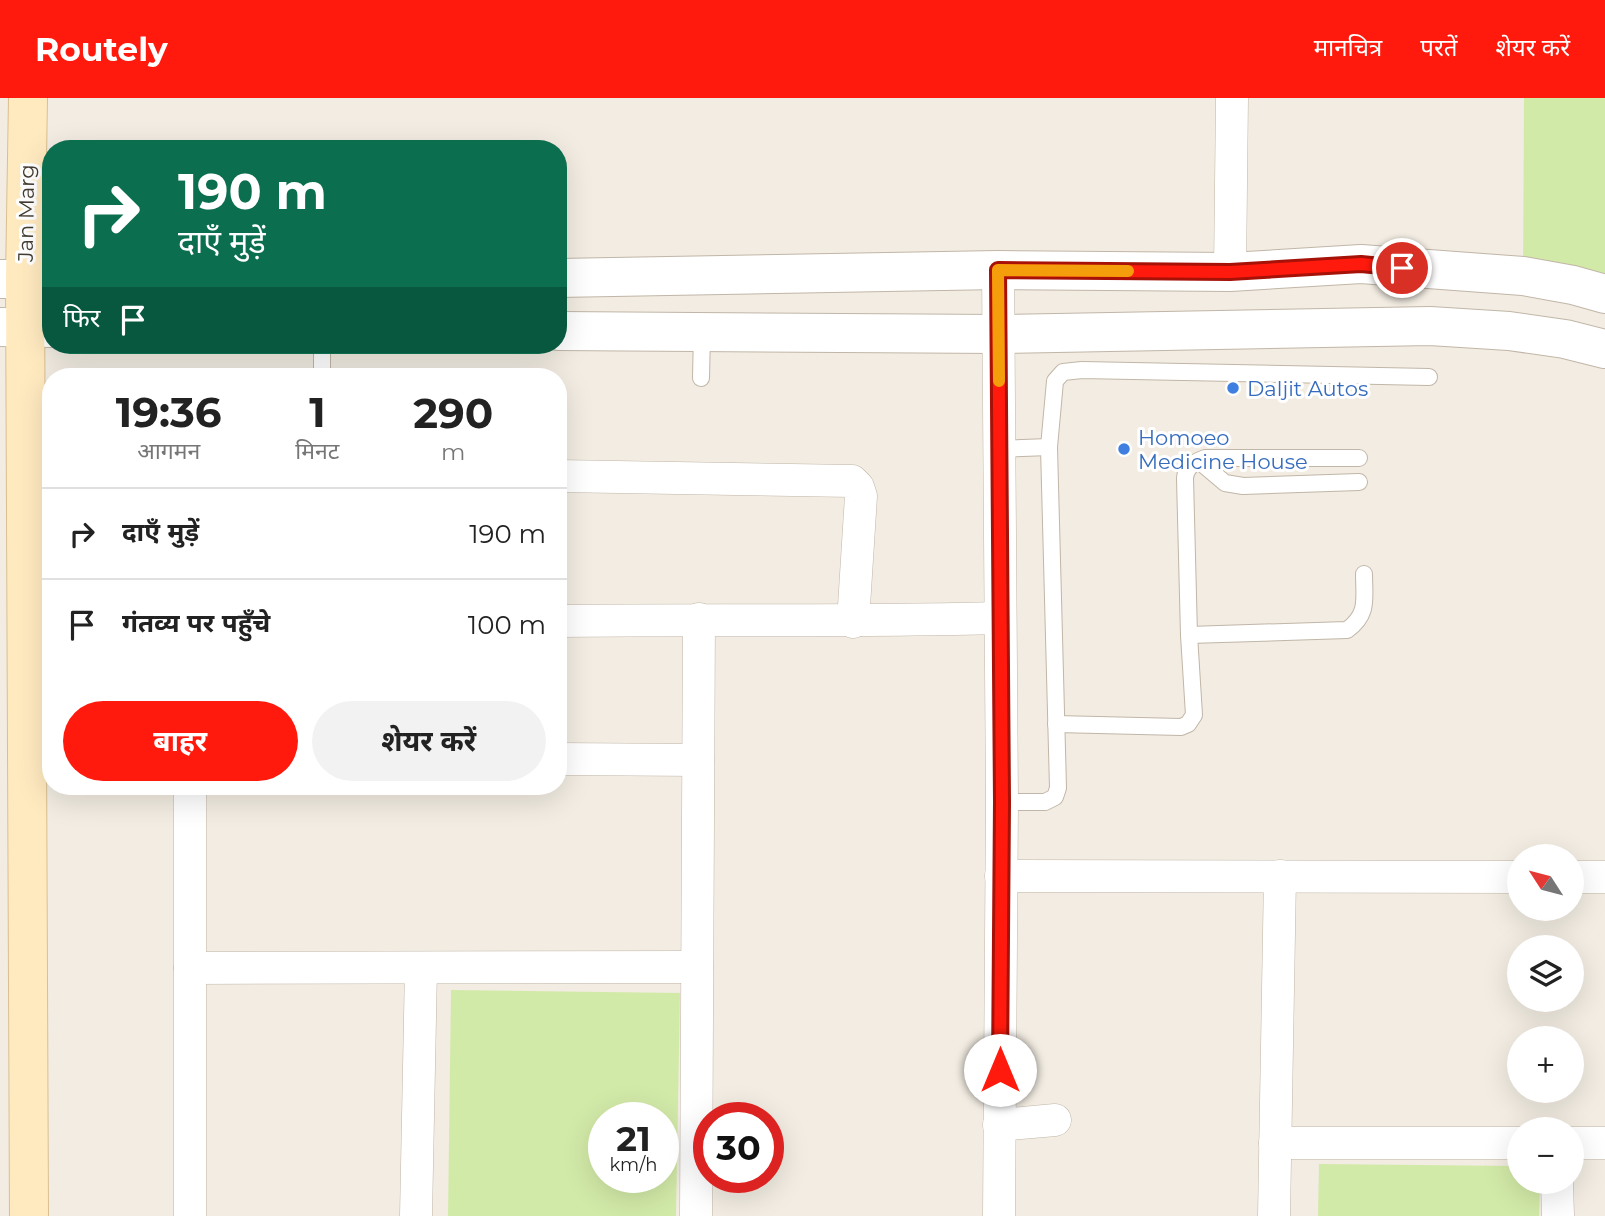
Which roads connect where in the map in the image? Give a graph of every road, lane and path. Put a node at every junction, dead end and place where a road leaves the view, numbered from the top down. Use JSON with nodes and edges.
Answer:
{"nodes":[{"id":1,"x":28,"y":98,"type":"edge"},
{"id":2,"x":1232,"y":98,"type":"edge"},
{"id":3,"x":998,"y":270,"type":"junction"},
{"id":4,"x":1230,"y":272,"type":"junction"},
{"id":5,"x":567,"y":278,"type":"edge"},
{"id":6,"x":25,"y":279,"type":"edge"},
{"id":7,"x":1605,"y":294,"type":"edge"},
{"id":8,"x":26,"y":328,"type":"edge"},
{"id":9,"x":567,"y":331,"type":"edge"},
{"id":10,"x":702,"y":332,"type":"junction"},
{"id":11,"x":999,"y":334,"type":"junction"},
{"id":12,"x":1605,"y":349,"type":"edge"},
{"id":13,"x":1429,"y":377,"type":"dead end"},
{"id":14,"x":701,"y":378,"type":"dead end"},
{"id":15,"x":1049,"y":447,"type":"junction"},
{"id":16,"x":999,"y":449,"type":"junction"},
{"id":17,"x":1359,"y":458,"type":"dead end"},
{"id":18,"x":1199,"y":460,"type":"junction"},
{"id":19,"x":567,"y":476,"type":"edge"},
{"id":20,"x":1359,"y":482,"type":"dead end"},
{"id":21,"x":1364,"y":574,"type":"dead end"},
{"id":22,"x":1000,"y":618,"type":"junction"},
{"id":23,"x":699,"y":619,"type":"junction"},
{"id":24,"x":567,"y":621,"type":"edge"},
{"id":25,"x":853,"y":622,"type":"junction"},
{"id":26,"x":39,"y":626,"type":"edge"},
{"id":27,"x":1189,"y":635,"type":"junction"},
{"id":28,"x":1056,"y":724,"type":"junction"},
{"id":29,"x":567,"y":759,"type":"edge"},
{"id":30,"x":698,"y":760,"type":"junction"},
{"id":31,"x":190,"y":795,"type":"edge"},
{"id":32,"x":1002,"y":802,"type":"junction"},
{"id":33,"x":1001,"y":876,"type":"junction"},
{"id":34,"x":1280,"y":876,"type":"junction"},
{"id":35,"x":1507,"y":877,"type":"edge"},
{"id":36,"x":1584,"y":877,"type":"edge"},
{"id":37,"x":1605,"y":877,"type":"edge"},
{"id":38,"x":697,"y":967,"type":"junction"},
{"id":39,"x":190,"y":968,"type":"junction"},
{"id":40,"x":421,"y":968,"type":"junction"},
{"id":41,"x":1055,"y":1120,"type":"dead end"},
{"id":42,"x":999,"y":1125,"type":"junction"},
{"id":43,"x":1275,"y":1143,"type":"junction"},
{"id":44,"x":1507,"y":1143,"type":"edge"},
{"id":45,"x":1584,"y":1143,"type":"edge"},
{"id":46,"x":1605,"y":1143,"type":"edge"},
{"id":47,"x":1557,"y":1194,"type":"edge"},
{"id":48,"x":29,"y":1216,"type":"edge"},
{"id":49,"x":190,"y":1216,"type":"edge"},
{"id":50,"x":416,"y":1216,"type":"edge"},
{"id":51,"x":696,"y":1216,"type":"edge"},
{"id":52,"x":999,"y":1216,"type":"edge"},
{"id":53,"x":1274,"y":1216,"type":"edge"},
{"id":54,"x":1558,"y":1216,"type":"edge"}],
"edges":[{"from":1,"to":6,"type":"main road","name":"Jan Marg"},
{"from":2,"to":4,"type":"street"},
{"from":3,"to":4,"type":"street"},
{"from":3,"to":5,"type":"street"},
{"from":3,"to":11,"type":"street"},
{"from":4,"to":7,"type":"street"},
{"from":6,"to":8,"type":"main road","name":"Jan Marg"},
{"from":8,"to":26,"type":"main road","name":"Jan Marg"},
{"from":9,"to":10,"type":"street"},
{"from":10,"to":11,"type":"street"},
{"from":10,"to":14,"type":"lane"},
{"from":11,"to":12,"type":"street"},
{"from":11,"to":16,"type":"street"},
{"from":13,"to":15,"type":"lane"},
{"from":15,"to":16,"type":"lane"},
{"from":15,"to":28,"type":"lane"},
{"from":16,"to":22,"type":"street"},
{"from":17,"to":18,"type":"lane"},
{"from":18,"to":20,"type":"lane"},
{"from":18,"to":27,"type":"lane"},
{"from":19,"to":25,"type":"street"},
{"from":21,"to":27,"type":"lane"},
{"from":22,"to":25,"type":"street"},
{"from":22,"to":32,"type":"street"},
{"from":23,"to":24,"type":"street"},
{"from":23,"to":25,"type":"street"},
{"from":23,"to":30,"type":"street"},
{"from":26,"to":48,"type":"main road","name":"Jan Marg"},
{"from":27,"to":28,"type":"lane"},
{"from":28,"to":32,"type":"lane"},
{"from":29,"to":30,"type":"street"},
{"from":30,"to":38,"type":"street"},
{"from":31,"to":39,"type":"street"},
{"from":32,"to":33,"type":"street"},
{"from":33,"to":34,"type":"street"},
{"from":33,"to":42,"type":"street"},
{"from":34,"to":35,"type":"street"},
{"from":34,"to":43,"type":"street"},
{"from":36,"to":37,"type":"street"},
{"from":38,"to":40,"type":"street"},
{"from":38,"to":51,"type":"street"},
{"from":39,"to":40,"type":"street"},
{"from":39,"to":49,"type":"street"},
{"from":40,"to":50,"type":"street"},
{"from":41,"to":42,"type":"street"},
{"from":42,"to":52,"type":"street"},
{"from":43,"to":44,"type":"street"},
{"from":43,"to":53,"type":"street"},
{"from":45,"to":46,"type":"street"},
{"from":47,"to":54,"type":"street"}]}
